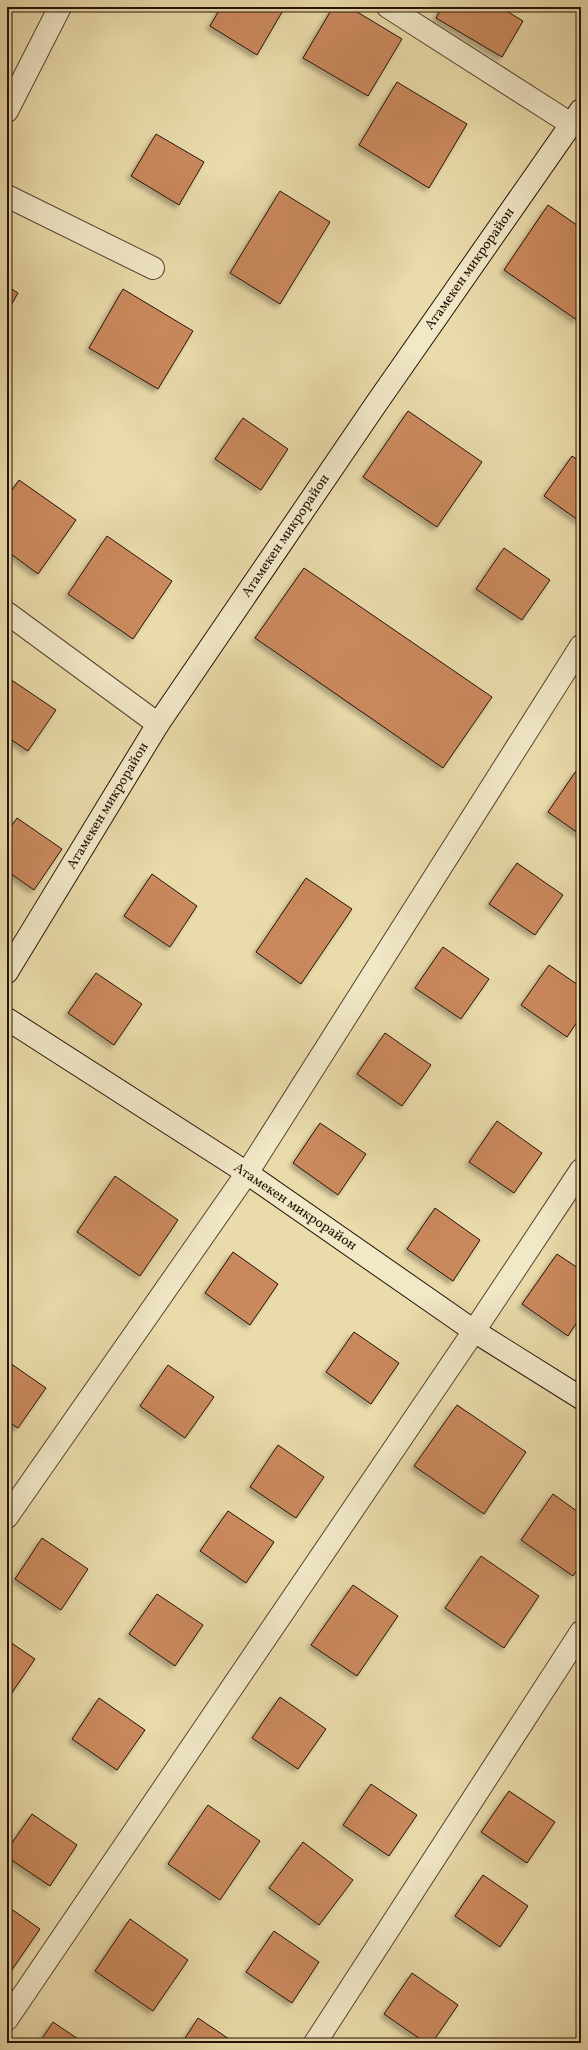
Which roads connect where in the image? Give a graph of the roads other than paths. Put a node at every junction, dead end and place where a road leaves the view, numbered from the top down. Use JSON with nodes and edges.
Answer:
{"nodes":[{"id":1,"x":60,"y":7,"type":"edge"},
{"id":2,"x":388,"y":7,"type":"edge"},
{"id":3,"x":7,"y":111,"type":"edge"},
{"id":4,"x":576,"y":117,"type":"edge"},
{"id":5,"x":7,"y":196,"type":"edge"},
{"id":6,"x":153,"y":268,"type":"dead end"},
{"id":7,"x":7,"y":612,"type":"edge"},
{"id":8,"x":581,"y":646,"type":"edge"},
{"id":9,"x":158,"y":724,"type":"junction"},
{"id":10,"x":7,"y":972,"type":"edge"},
{"id":11,"x":7,"y":1019,"type":"edge"},
{"id":12,"x":581,"y":1170,"type":"edge"},
{"id":13,"x":247,"y":1173,"type":"junction"},
{"id":14,"x":474,"y":1331,"type":"junction"},
{"id":15,"x":581,"y":1398,"type":"edge"},
{"id":16,"x":7,"y":1517,"type":"edge"},
{"id":17,"x":581,"y":1632,"type":"edge"},
{"id":18,"x":7,"y":2019,"type":"edge"},
{"id":19,"x":315,"y":2043,"type":"edge"}],
"edges":[{"from":1,"to":3,"type":"street"},
{"from":2,"to":4,"type":"street"},
{"from":4,"to":9,"type":"street","name":"Атамекен микрорайон"},
{"from":5,"to":6,"type":"street"},
{"from":7,"to":9,"type":"street"},
{"from":8,"to":13,"type":"street"},
{"from":9,"to":10,"type":"street","name":"Атамекен микрорайон"},
{"from":11,"to":13,"type":"street","name":"Атамекен микрорайон"},
{"from":12,"to":14,"type":"street"},
{"from":13,"to":14,"type":"street","name":"Атамекен микрорайон"},
{"from":13,"to":16,"type":"street"},
{"from":14,"to":15,"type":"street","name":"Атамекен микрорайон"},
{"from":14,"to":18,"type":"street"},
{"from":17,"to":19,"type":"street"}]}
